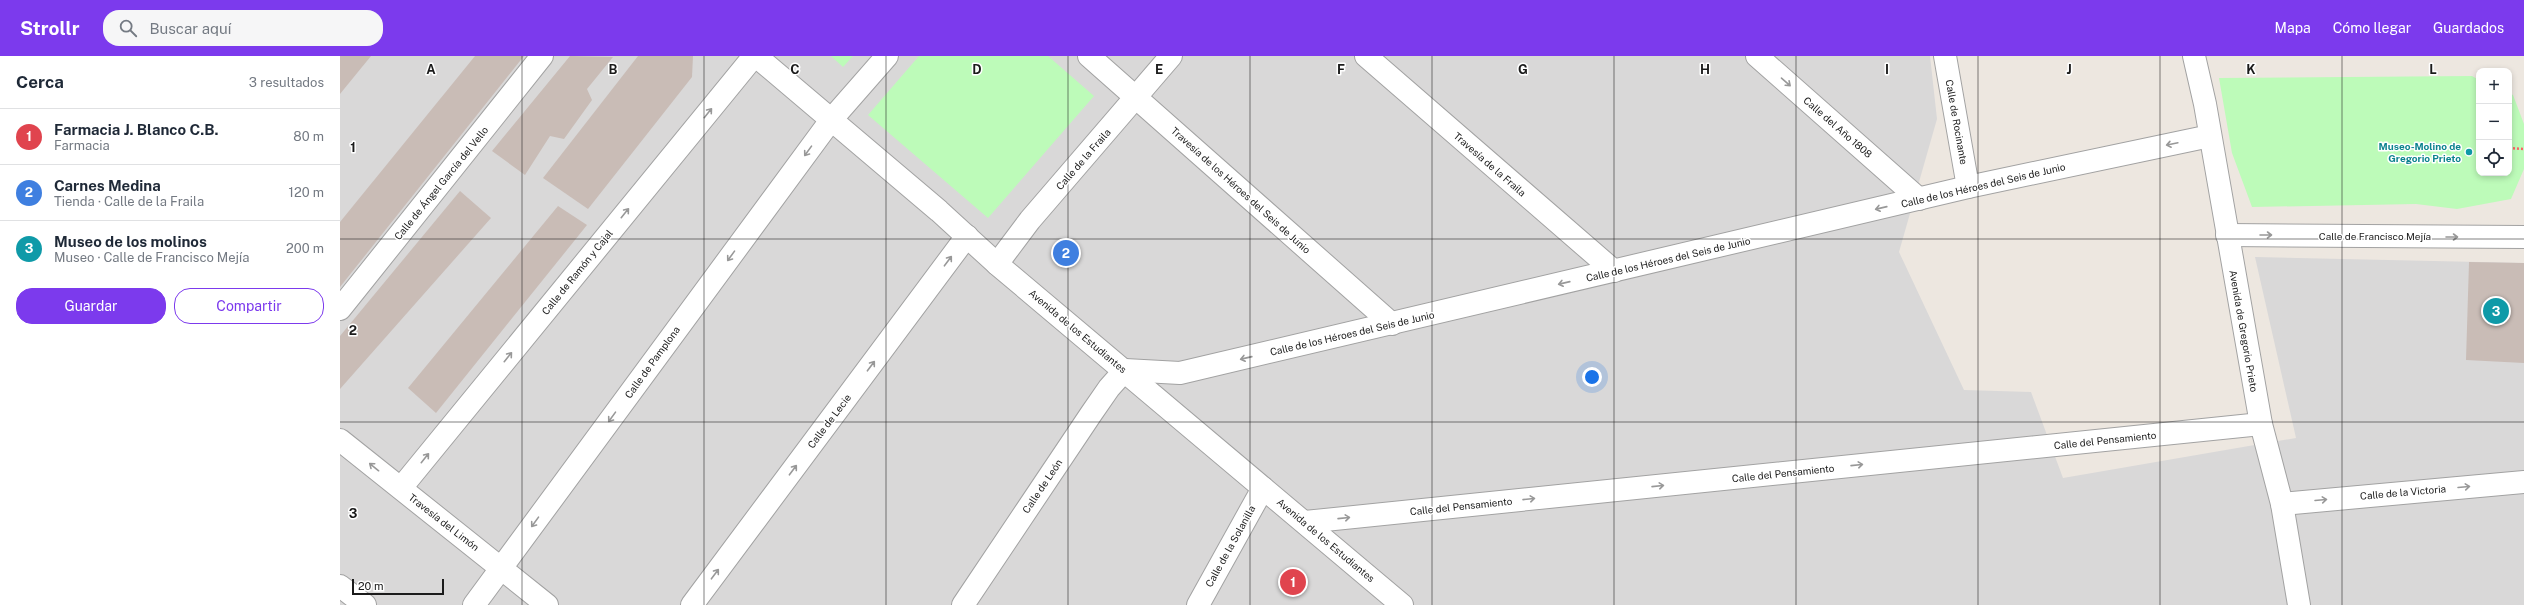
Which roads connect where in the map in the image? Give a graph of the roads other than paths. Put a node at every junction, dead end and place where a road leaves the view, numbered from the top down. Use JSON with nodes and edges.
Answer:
{"nodes":[{"id":1,"x":542,"y":56,"type":"edge"},
{"id":2,"x":755,"y":56,"type":"edge"},
{"id":3,"x":887,"y":56,"type":"edge"},
{"id":4,"x":1090,"y":56,"type":"edge"},
{"id":5,"x":1171,"y":56,"type":"edge"},
{"id":6,"x":1366,"y":56,"type":"edge"},
{"id":7,"x":1757,"y":56,"type":"edge"},
{"id":8,"x":1945,"y":56,"type":"edge"},
{"id":9,"x":2194,"y":56,"type":"edge"},
{"id":10,"x":1137,"y":97,"type":"junction"},
{"id":11,"x":831,"y":120,"type":"junction"},
{"id":12,"x":2210,"y":136,"type":"junction"},
{"id":13,"x":1968,"y":187,"type":"junction"},
{"id":14,"x":1920,"y":199,"type":"junction"},
{"id":15,"x":2227,"y":235,"type":"junction"},
{"id":16,"x":967,"y":236,"type":"junction"},
{"id":17,"x":2524,"y":237,"type":"edge"},
{"id":18,"x":997,"y":264,"type":"junction"},
{"id":19,"x":1614,"y":272,"type":"junction"},
{"id":20,"x":340,"y":309,"type":"edge"},
{"id":21,"x":1392,"y":324,"type":"junction"},
{"id":22,"x":1125,"y":370,"type":"junction"},
{"id":23,"x":2261,"y":424,"type":"junction"},
{"id":24,"x":340,"y":440,"type":"edge"},
{"id":25,"x":2524,"y":482,"type":"edge"},
{"id":26,"x":400,"y":488,"type":"junction"},
{"id":27,"x":1263,"y":488,"type":"junction"},
{"id":28,"x":2282,"y":504,"type":"junction"},
{"id":29,"x":1305,"y":522,"type":"junction"},
{"id":30,"x":501,"y":568,"type":"junction"},
{"id":31,"x":340,"y":586,"type":"edge"},
{"id":32,"x":365,"y":605,"type":"edge"},
{"id":33,"x":474,"y":605,"type":"edge"},
{"id":34,"x":546,"y":605,"type":"edge"},
{"id":35,"x":692,"y":605,"type":"edge"},
{"id":36,"x":963,"y":605,"type":"edge"},
{"id":37,"x":1198,"y":605,"type":"edge"},
{"id":38,"x":1402,"y":605,"type":"edge"},
{"id":39,"x":2299,"y":605,"type":"edge"}],
"edges":[{"from":1,"to":20,"type":"street","name":"Calle de Ángel García del Vello"},
{"from":2,"to":11,"type":"street","name":"Avenida de los Estudiantes"},
{"from":26,"to":2,"type":"street","name":"Calle de Ramón y Cajal","one_way":true},
{"from":3,"to":11,"type":"street","name":"Calle de Pamplona"},
{"from":4,"to":10,"type":"street","name":"Travesía de los Héroes del Seis de Junio"},
{"from":5,"to":10,"type":"street","name":"Calle de la Fraila"},
{"from":6,"to":19,"type":"street","name":"Travesía de la Fraila"},
{"from":7,"to":14,"type":"street","name":"Calle del Año 1808","one_way":true},
{"from":8,"to":13,"type":"street","name":"Calle de Rocinante"},
{"from":9,"to":12,"type":"street","name":"Avenida de Gregorio Prieto"},
{"from":10,"to":18,"type":"street","name":"Calle de la Fraila"},
{"from":10,"to":21,"type":"street","name":"Travesía de los Héroes del Seis de Junio"},
{"from":11,"to":16,"type":"street","name":"Avenida de los Estudiantes"},
{"from":11,"to":30,"type":"street","name":"Calle de Pamplona","one_way":true},
{"from":12,"to":13,"type":"street","name":"Calle de los Héroes del Seis de Junio","one_way":true},
{"from":12,"to":15,"type":"street","name":"Avenida de Gregorio Prieto"},
{"from":13,"to":14,"type":"street","name":"Calle de los Héroes del Seis de Junio"},
{"from":14,"to":19,"type":"street","name":"Calle de los Héroes del Seis de Junio","one_way":true},
{"from":15,"to":17,"type":"street","name":"Calle de Francisco Mejía","one_way":true},
{"from":15,"to":23,"type":"street","name":"Avenida de Gregorio Prieto"},
{"from":16,"to":18,"type":"street","name":"Avenida de los Estudiantes"},
{"from":35,"to":16,"type":"street","name":"Calle de Lecie","one_way":true},
{"from":18,"to":22,"type":"street","name":"Avenida de los Estudiantes"},
{"from":19,"to":21,"type":"street","name":"Calle de los Héroes del Seis de Junio","one_way":true},
{"from":21,"to":22,"type":"street","name":"Calle de los Héroes del Seis de Junio","one_way":true},
{"from":22,"to":27,"type":"street","name":"Avenida de los Estudiantes"},
{"from":22,"to":36,"type":"street","name":"Calle de León"},
{"from":23,"to":28,"type":"street","name":"Avenida de Gregorio Prieto"},
{"from":29,"to":23,"type":"street","name":"Calle del Pensamiento","one_way":true},
{"from":26,"to":24,"type":"street","name":"Travesía del Limón","one_way":true},
{"from":28,"to":25,"type":"street","name":"Calle de la Victoria","one_way":true},
{"from":26,"to":30,"type":"street","name":"Travesía del Limón"},
{"from":27,"to":29,"type":"street","name":"Avenida de los Estudiantes"},
{"from":27,"to":37,"type":"street","name":"Calle de la Solanilla"},
{"from":28,"to":39,"type":"street","name":"Avenida de Gregorio Prieto"},
{"from":29,"to":38,"type":"street","name":"Avenida de los Estudiantes"},
{"from":30,"to":33,"type":"street","name":"Calle de Pamplona"},
{"from":30,"to":34,"type":"street","name":"Travesía del Limón"},
{"from":31,"to":32,"type":"street"}]}
